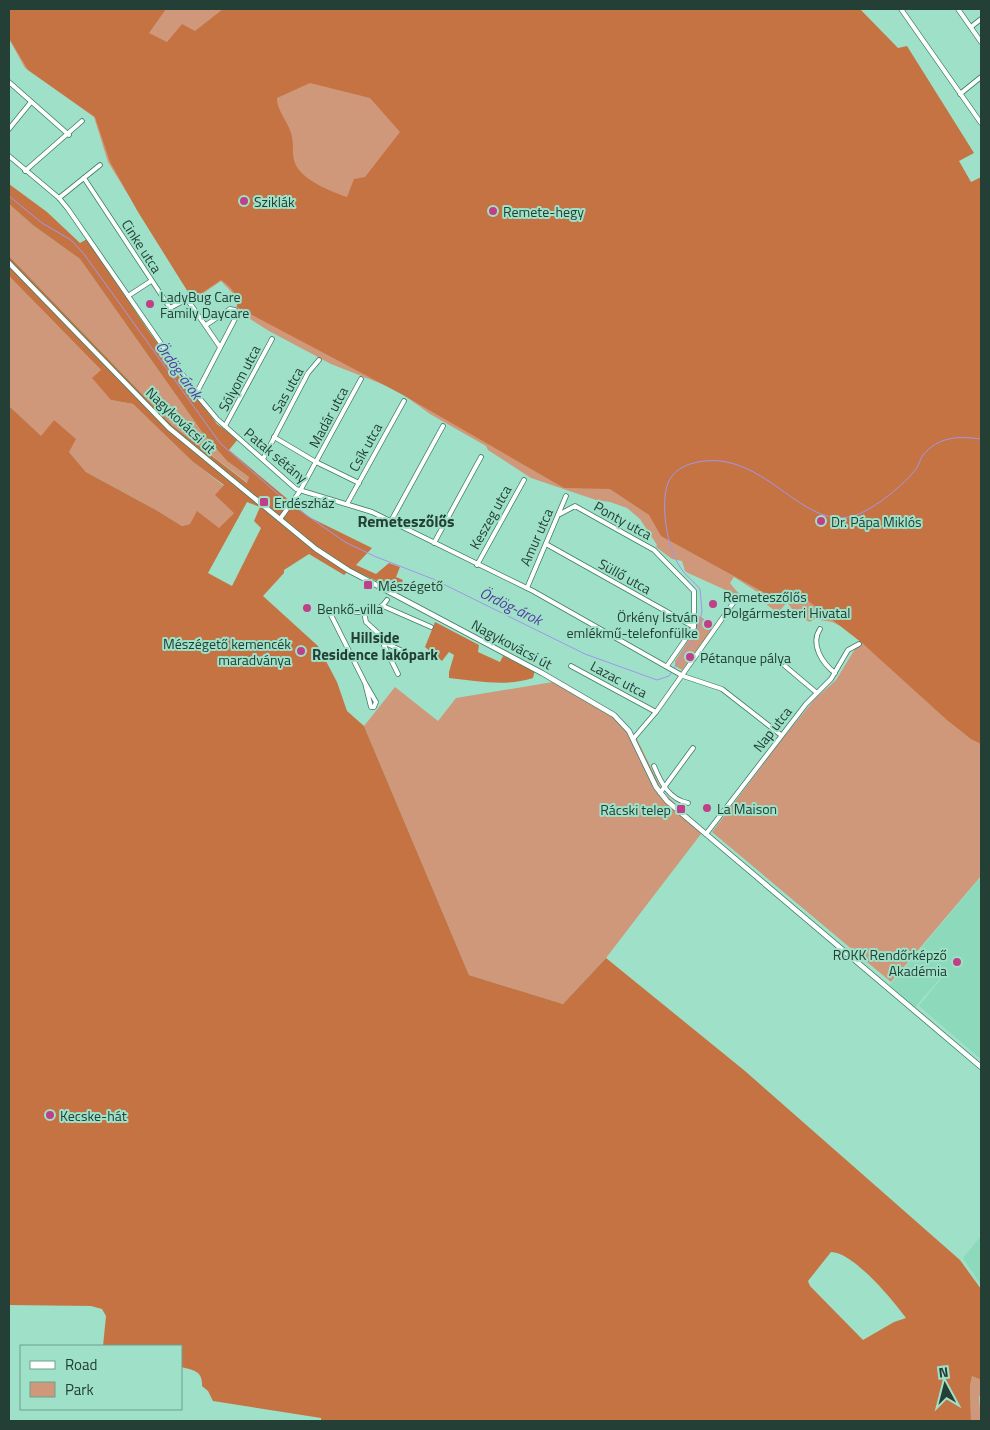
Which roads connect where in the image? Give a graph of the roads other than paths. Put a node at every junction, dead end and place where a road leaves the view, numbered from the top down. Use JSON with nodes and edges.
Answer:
{"nodes":[{"id":1,"x":901,"y":9,"type":"edge"},
{"id":2,"x":958,"y":9,"type":"edge"},
{"id":3,"x":981,"y":19,"type":"edge"},
{"id":4,"x":971,"y":27,"type":"junction"},
{"id":5,"x":981,"y":42,"type":"edge"},
{"id":6,"x":981,"y":78,"type":"edge"},
{"id":7,"x":9,"y":82,"type":"edge"},
{"id":8,"x":960,"y":94,"type":"junction"},
{"id":9,"x":31,"y":102,"type":"junction"},
{"id":10,"x":82,"y":121,"type":"dead end"},
{"id":11,"x":981,"y":123,"type":"edge"},
{"id":12,"x":9,"y":129,"type":"edge"},
{"id":13,"x":68,"y":134,"type":"junction"},
{"id":14,"x":9,"y":156,"type":"edge"},
{"id":15,"x":100,"y":165,"type":"dead end"},
{"id":16,"x":26,"y":171,"type":"junction"},
{"id":17,"x":84,"y":178,"type":"junction"},
{"id":18,"x":59,"y":198,"type":"junction"},
{"id":19,"x":9,"y":263,"type":"edge"},
{"id":20,"x":151,"y":281,"type":"junction"},
{"id":21,"x":128,"y":296,"type":"junction"},
{"id":22,"x":206,"y":325,"type":"junction"},
{"id":23,"x":272,"y":340,"type":"dead end"},
{"id":24,"x":220,"y":347,"type":"junction"},
{"id":25,"x":319,"y":360,"type":"dead end"},
{"id":26,"x":360,"y":379,"type":"dead end"},
{"id":27,"x":196,"y":394,"type":"junction"},
{"id":28,"x":404,"y":401,"type":"dead end"},
{"id":29,"x":225,"y":426,"type":"junction"},
{"id":30,"x":443,"y":426,"type":"dead end"},
{"id":31,"x":274,"y":437,"type":"junction"},
{"id":32,"x":481,"y":457,"type":"dead end"},
{"id":33,"x":263,"y":459,"type":"junction"},
{"id":34,"x":316,"y":462,"type":"junction"},
{"id":35,"x":524,"y":480,"type":"dead end"},
{"id":36,"x":358,"y":483,"type":"junction"},
{"id":37,"x":300,"y":491,"type":"junction"},
{"id":38,"x":566,"y":496,"type":"dead end"},
{"id":39,"x":347,"y":504,"type":"junction"},
{"id":40,"x":560,"y":514,"type":"junction"},
{"id":41,"x":280,"y":519,"type":"junction"},
{"id":42,"x":391,"y":521,"type":"junction"},
{"id":43,"x":434,"y":543,"type":"junction"},
{"id":44,"x":546,"y":544,"type":"junction"},
{"id":45,"x":477,"y":564,"type":"junction"},
{"id":46,"x":526,"y":588,"type":"junction"},
{"id":47,"x":736,"y":598,"type":"dead end"},
{"id":48,"x":387,"y":600,"type":"dead end"},
{"id":49,"x":383,"y":606,"type":"junction"},
{"id":50,"x":364,"y":612,"type":"junction"},
{"id":51,"x":431,"y":627,"type":"dead end"},
{"id":52,"x":694,"y":627,"type":"junction"},
{"id":53,"x":820,"y":629,"type":"dead end"},
{"id":54,"x":381,"y":641,"type":"junction"},
{"id":55,"x":859,"y":644,"type":"dead end"},
{"id":56,"x":410,"y":655,"type":"dead end"},
{"id":57,"x":571,"y":666,"type":"dead end"},
{"id":58,"x":667,"y":666,"type":"junction"},
{"id":59,"x":785,"y":666,"type":"dead end"},
{"id":60,"x":835,"y":673,"type":"junction"},
{"id":61,"x":398,"y":674,"type":"dead end"},
{"id":62,"x":680,"y":674,"type":"junction"},
{"id":63,"x":365,"y":683,"type":"junction"},
{"id":64,"x":817,"y":694,"type":"junction"},
{"id":65,"x":656,"y":712,"type":"junction"},
{"id":66,"x":781,"y":735,"type":"junction"},
{"id":67,"x":633,"y":740,"type":"junction"},
{"id":68,"x":693,"y":748,"type":"dead end"},
{"id":69,"x":654,"y":766,"type":"dead end"},
{"id":70,"x":664,"y":788,"type":"junction"},
{"id":71,"x":660,"y":793,"type":"junction"},
{"id":72,"x":688,"y":803,"type":"dead end"},
{"id":73,"x":706,"y":834,"type":"junction"},
{"id":74,"x":981,"y":1067,"type":"edge"}],
"edges":[{"from":1,"to":8,"type":"street"},
{"from":2,"to":4,"type":"street"},
{"from":3,"to":4,"type":"street"},
{"from":4,"to":5,"type":"street"},
{"from":6,"to":8,"type":"street"},
{"from":7,"to":9,"type":"street"},
{"from":8,"to":11,"type":"street"},
{"from":9,"to":12,"type":"street"},
{"from":9,"to":13,"type":"street"},
{"from":10,"to":13,"type":"street"},
{"from":13,"to":16,"type":"street"},
{"from":14,"to":16,"type":"street","name":"Patak sétány"},
{"from":15,"to":17,"type":"street"},
{"from":16,"to":18,"type":"street","name":"Patak sétány"},
{"from":17,"to":18,"type":"street"},
{"from":17,"to":20,"type":"street","name":"Cinke utca"},
{"from":18,"to":21,"type":"street","name":"Patak sétány"},
{"from":19,"to":41,"type":"street","name":"Nagykovácsi út"},
{"from":20,"to":21,"type":"street"},
{"from":20,"to":22,"type":"street","name":"Cinke utca"},
{"from":21,"to":27,"type":"street","name":"Patak sétány"},
{"from":22,"to":24,"type":"street","name":"Cinke utca"},
{"from":22,"to":24,"type":"street"},
{"from":23,"to":29,"type":"street","name":"Sólyom utca"},
{"from":24,"to":27,"type":"street"},
{"from":25,"to":31,"type":"street","name":"Sas utca"},
{"from":26,"to":34,"type":"street","name":"Madár utca"},
{"from":27,"to":29,"type":"street","name":"Patak sétány"},
{"from":28,"to":36,"type":"street","name":"Csík utca"},
{"from":29,"to":33,"type":"street","name":"Patak sétány"},
{"from":30,"to":42,"type":"street"},
{"from":31,"to":33,"type":"street","name":"Sas utca"},
{"from":31,"to":34,"type":"street"},
{"from":32,"to":43,"type":"street"},
{"from":33,"to":37,"type":"street","name":"Patak sétány"},
{"from":34,"to":36,"type":"street"},
{"from":34,"to":37,"type":"street","name":"Madár utca"},
{"from":35,"to":45,"type":"street","name":"Keszeg utca"},
{"from":36,"to":39,"type":"street","name":"Csík utca"},
{"from":37,"to":39,"type":"street","name":"Patak sétány"},
{"from":37,"to":41,"type":"street","name":"Madár utca"},
{"from":38,"to":40,"type":"street","name":"Amur utca"},
{"from":39,"to":42,"type":"street","name":"Patak sétány"},
{"from":40,"to":44,"type":"street","name":"Amur utca"},
{"from":40,"to":52,"type":"street","name":"Ponty utca"},
{"from":41,"to":67,"type":"street","name":"Nagykovácsi út"},
{"from":42,"to":43,"type":"street","name":"Patak sétány"},
{"from":43,"to":45,"type":"street","name":"Patak sétány"},
{"from":44,"to":46,"type":"street","name":"Amur utca"},
{"from":44,"to":52,"type":"street","name":"Süllő utca"},
{"from":45,"to":46,"type":"street","name":"Patak sétány"},
{"from":46,"to":58,"type":"street","name":"Patak sétány"},
{"from":47,"to":62,"type":"street"},
{"from":48,"to":49,"type":"street"},
{"from":49,"to":50,"type":"street"},
{"from":49,"to":51,"type":"street"},
{"from":50,"to":54,"type":"street"},
{"from":50,"to":63,"type":"street"},
{"from":52,"to":58,"type":"street"},
{"from":53,"to":60,"type":"street"},
{"from":54,"to":56,"type":"street"},
{"from":54,"to":61,"type":"street"},
{"from":55,"to":60,"type":"street","name":"Nap utca"},
{"from":57,"to":65,"type":"street","name":"Lazac utca"},
{"from":58,"to":62,"type":"street","name":"Patak sétány"},
{"from":59,"to":64,"type":"street"},
{"from":60,"to":64,"type":"street","name":"Nap utca"},
{"from":62,"to":65,"type":"street"},
{"from":62,"to":66,"type":"street","name":"Patak sétány"},
{"from":63,"to":63,"type":"street"},
{"from":64,"to":66,"type":"street","name":"Nap utca"},
{"from":65,"to":67,"type":"street"},
{"from":66,"to":73,"type":"street","name":"Nap utca"},
{"from":67,"to":71,"type":"street","name":"Nagykovácsi út"},
{"from":68,"to":70,"type":"street"},
{"from":69,"to":70,"type":"street"},
{"from":70,"to":71,"type":"street"},
{"from":70,"to":72,"type":"street"},
{"from":71,"to":73,"type":"street","name":"Nagykovácsi út"},
{"from":73,"to":74,"type":"street","name":"Nagykovácsi út"}]}
